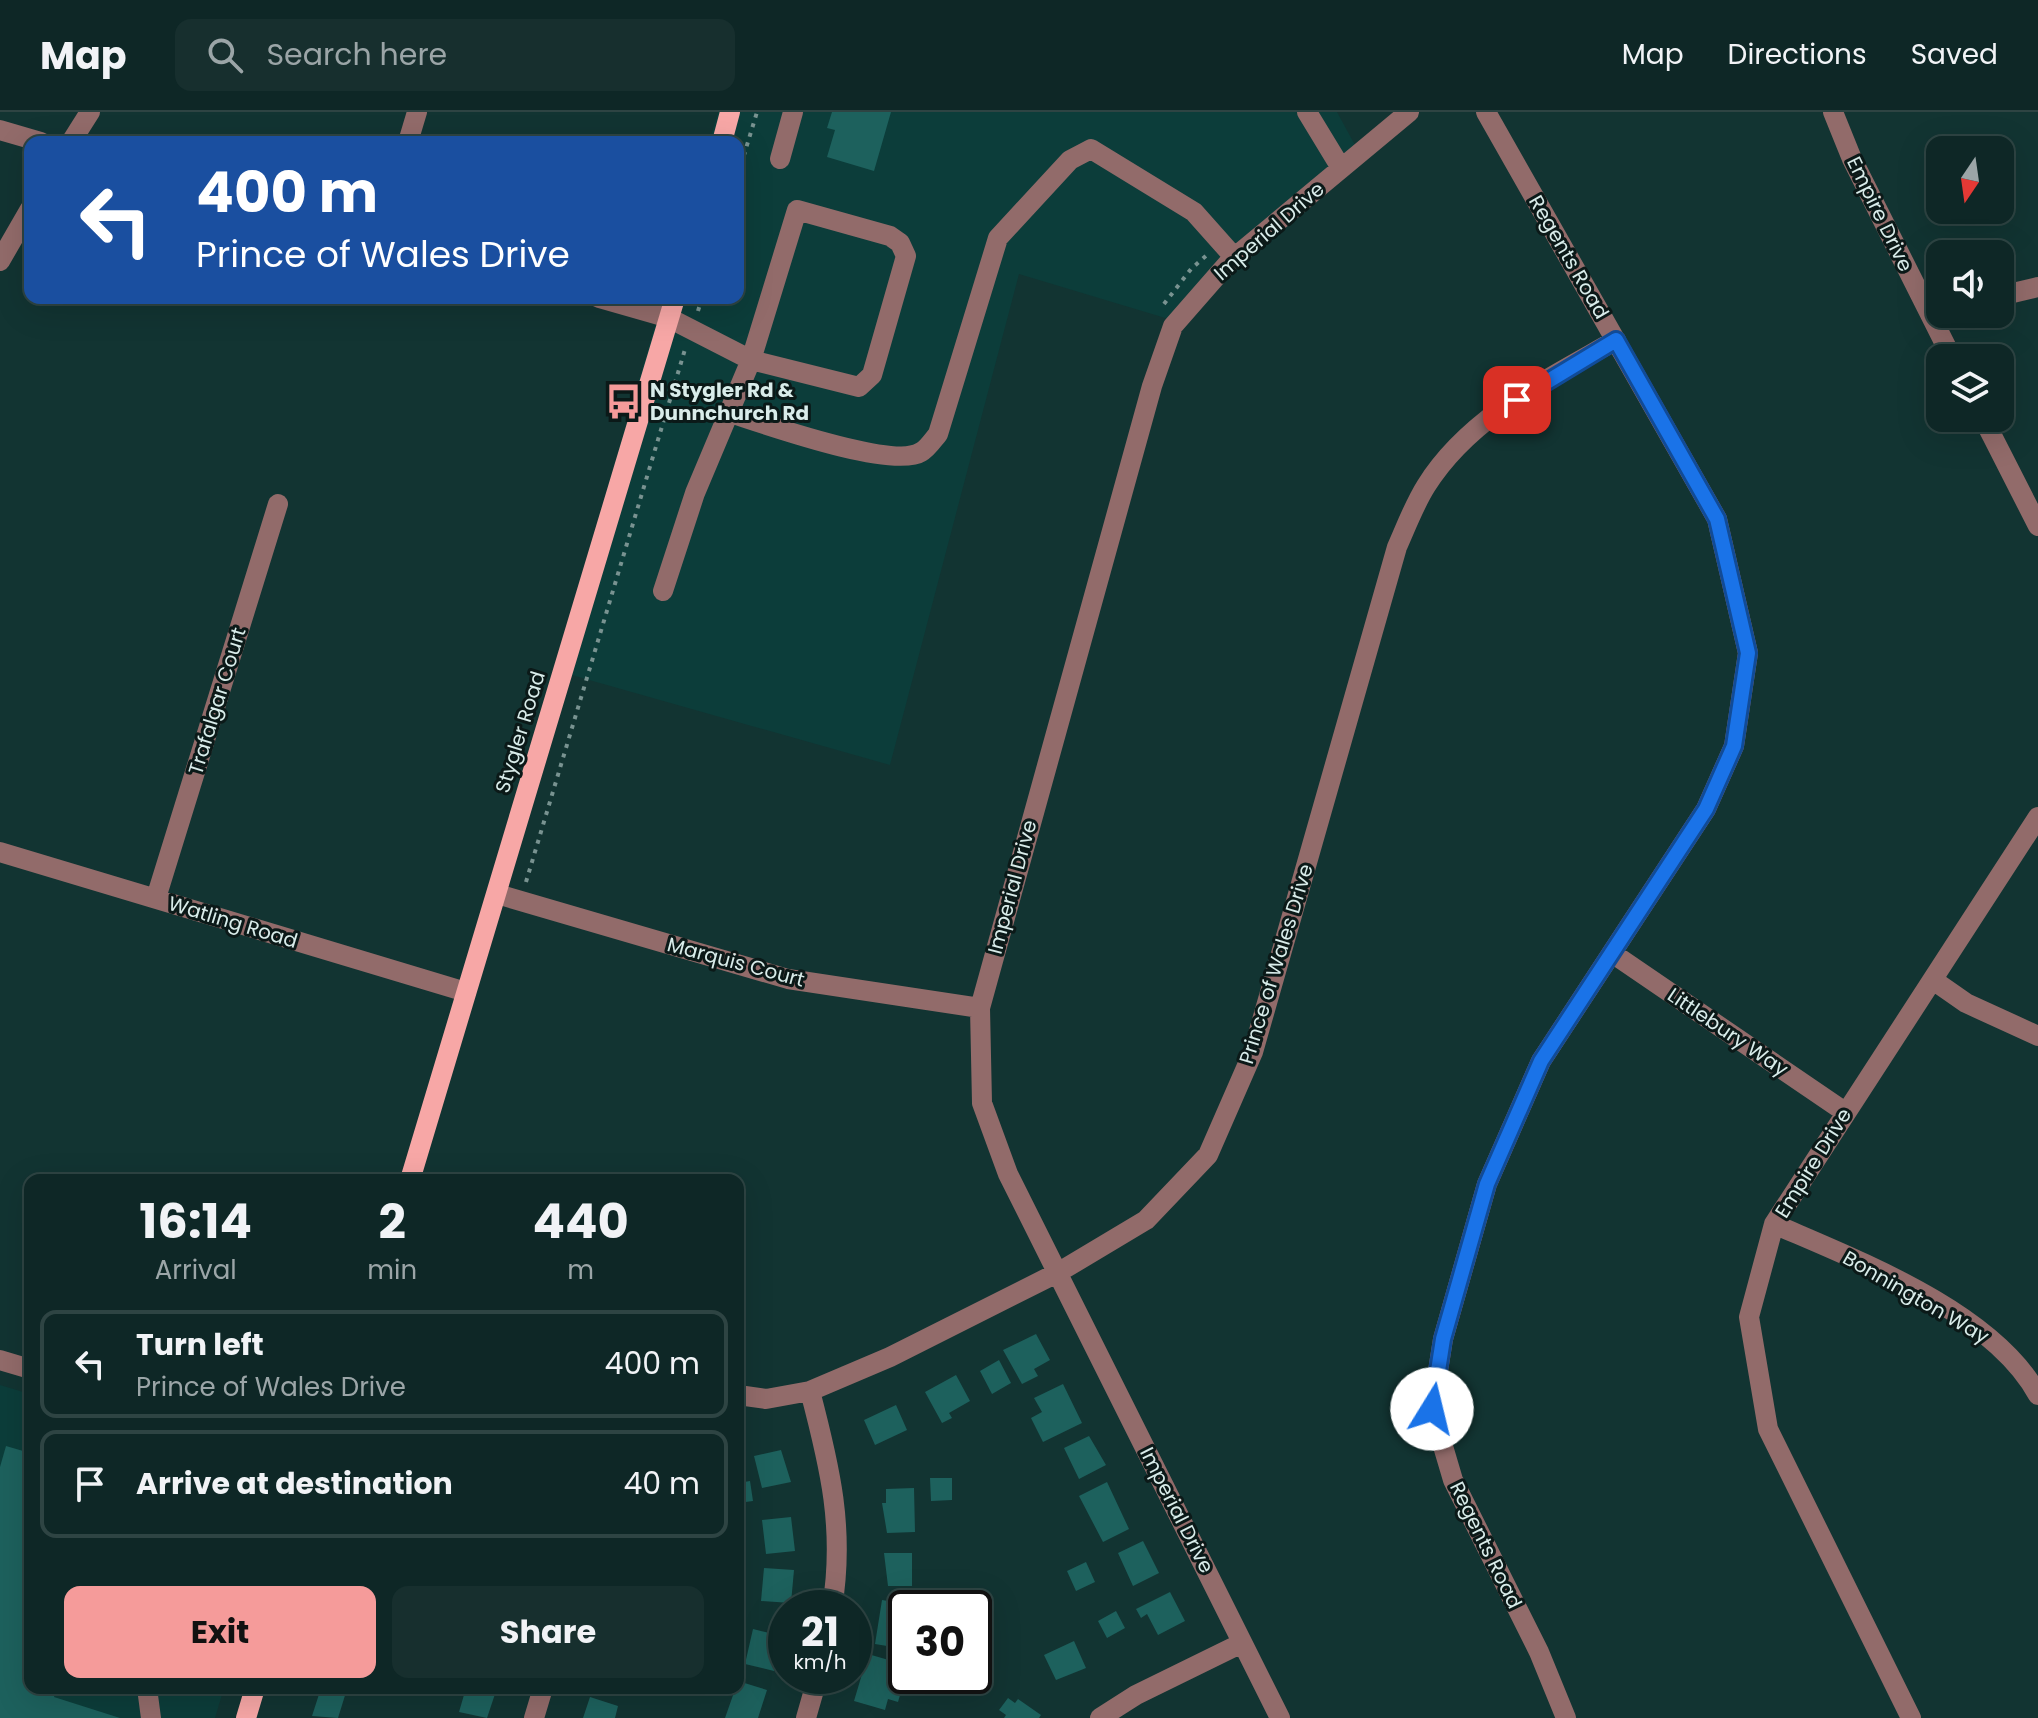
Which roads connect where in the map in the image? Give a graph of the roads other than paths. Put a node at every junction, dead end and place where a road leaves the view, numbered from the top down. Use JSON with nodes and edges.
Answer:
{"nodes":[{"id":1,"x":90,"y":112,"type":"edge"},
{"id":2,"x":417,"y":112,"type":"edge"},
{"id":3,"x":730,"y":112,"type":"edge"},
{"id":4,"x":793,"y":112,"type":"edge"},
{"id":5,"x":1307,"y":112,"type":"edge"},
{"id":6,"x":1409,"y":112,"type":"edge"},
{"id":7,"x":1486,"y":112,"type":"edge"},
{"id":8,"x":1833,"y":112,"type":"edge"},
{"id":9,"x":0,"y":130,"type":"edge"},
{"id":10,"x":75,"y":136,"type":"edge"},
{"id":11,"x":410,"y":136,"type":"edge"},
{"id":12,"x":724,"y":136,"type":"edge"},
{"id":13,"x":24,"y":137,"type":"edge"},
{"id":14,"x":780,"y":159,"type":"dead end"},
{"id":15,"x":1341,"y":168,"type":"junction"},
{"id":16,"x":24,"y":219,"type":"edge"},
{"id":17,"x":1234,"y":257,"type":"junction"},
{"id":18,"x":0,"y":261,"type":"edge"},
{"id":19,"x":2038,"y":287,"type":"edge"},
{"id":20,"x":2014,"y":293,"type":"edge"},
{"id":21,"x":643,"y":304,"type":"edge"},
{"id":22,"x":1926,"y":306,"type":"edge"},
{"id":23,"x":672,"y":308,"type":"edge"},
{"id":24,"x":1616,"y":340,"type":"junction"},
{"id":25,"x":751,"y":360,"type":"junction"},
{"id":26,"x":727,"y":412,"type":"junction"},
{"id":27,"x":1990,"y":432,"type":"edge"},
{"id":28,"x":278,"y":504,"type":"dead end"},
{"id":29,"x":2038,"y":526,"type":"edge"},
{"id":30,"x":663,"y":591,"type":"dead end"},
{"id":31,"x":2038,"y":817,"type":"edge"},
{"id":32,"x":0,"y":852,"type":"edge"},
{"id":33,"x":497,"y":894,"type":"junction"},
{"id":34,"x":156,"y":898,"type":"junction"},
{"id":35,"x":1612,"y":953,"type":"junction"},
{"id":36,"x":1933,"y":980,"type":"junction"},
{"id":37,"x":466,"y":992,"type":"junction"},
{"id":38,"x":980,"y":1008,"type":"junction"},
{"id":39,"x":2038,"y":1036,"type":"edge"},
{"id":40,"x":1845,"y":1112,"type":"junction"},
{"id":41,"x":412,"y":1174,"type":"edge"},
{"id":42,"x":1774,"y":1224,"type":"junction"},
{"id":43,"x":1059,"y":1272,"type":"junction"},
{"id":44,"x":0,"y":1360,"type":"edge"},
{"id":45,"x":24,"y":1367,"type":"edge"},
{"id":46,"x":810,"y":1391,"type":"junction"},
{"id":47,"x":2038,"y":1395,"type":"edge"},
{"id":48,"x":744,"y":1396,"type":"edge"},
{"id":49,"x":835,"y":1590,"type":"edge"},
{"id":50,"x":1242,"y":1643,"type":"junction"},
{"id":51,"x":148,"y":1694,"type":"edge"},
{"id":52,"x":253,"y":1694,"type":"edge"},
{"id":53,"x":541,"y":1694,"type":"edge"},
{"id":54,"x":813,"y":1694,"type":"edge"},
{"id":55,"x":151,"y":1718,"type":"edge"},
{"id":56,"x":246,"y":1718,"type":"edge"},
{"id":57,"x":534,"y":1718,"type":"edge"},
{"id":58,"x":806,"y":1718,"type":"edge"},
{"id":59,"x":1100,"y":1718,"type":"edge"},
{"id":60,"x":1280,"y":1718,"type":"edge"},
{"id":61,"x":1566,"y":1718,"type":"edge"},
{"id":62,"x":1911,"y":1718,"type":"edge"}],
"edges":[{"from":1,"to":10,"type":"street"},
{"from":2,"to":11,"type":"street"},
{"from":3,"to":12,"type":"main road"},
{"from":4,"to":14,"type":"street"},
{"from":5,"to":15,"type":"street"},
{"from":6,"to":15,"type":"street","name":"Imperial Drive"},
{"from":7,"to":24,"type":"street","name":"Regents Road"},
{"from":8,"to":22,"type":"street","name":"Empire Drive"},
{"from":9,"to":13,"type":"street"},
{"from":15,"to":17,"type":"street","name":"Imperial Drive"},
{"from":16,"to":18,"type":"street"},
{"from":17,"to":26,"type":"street"},
{"from":17,"to":38,"type":"street","name":"Imperial Drive"},
{"from":19,"to":20,"type":"street"},
{"from":21,"to":23,"type":"street"},
{"from":23,"to":25,"type":"street"},
{"from":23,"to":33,"type":"main road","name":"Stygler Road"},
{"from":24,"to":35,"type":"street","name":"Regents Road"},
{"from":24,"to":43,"type":"street","name":"Prince of Wales Drive"},
{"from":25,"to":25,"type":"street"},
{"from":25,"to":26,"type":"street"},
{"from":26,"to":30,"type":"street"},
{"from":27,"to":29,"type":"street"},
{"from":28,"to":34,"type":"street","name":"Trafalgar Court"},
{"from":31,"to":36,"type":"street","name":"Empire Drive"},
{"from":32,"to":34,"type":"street","name":"Watling Road"},
{"from":33,"to":37,"type":"main road","name":"Stygler Road"},
{"from":33,"to":38,"type":"street","name":"Marquis Court"},
{"from":34,"to":37,"type":"street","name":"Watling Road"},
{"from":35,"to":40,"type":"street","name":"Littlebury Way"},
{"from":35,"to":61,"type":"street","name":"Regents Road"},
{"from":36,"to":39,"type":"street"},
{"from":36,"to":40,"type":"street","name":"Empire Drive"},
{"from":37,"to":41,"type":"main road","name":"Stygler Road"},
{"from":38,"to":43,"type":"street","name":"Imperial Drive"},
{"from":40,"to":42,"type":"street","name":"Empire Drive"},
{"from":42,"to":47,"type":"street","name":"Bonnington Way"},
{"from":42,"to":62,"type":"street","name":"Empire Drive"},
{"from":43,"to":46,"type":"street","name":"Prince of Wales Drive"},
{"from":43,"to":50,"type":"street","name":"Imperial Drive"},
{"from":44,"to":45,"type":"street"},
{"from":46,"to":48,"type":"street","name":"Prince of Wales Drive"},
{"from":46,"to":49,"type":"street"},
{"from":50,"to":59,"type":"street"},
{"from":50,"to":60,"type":"street","name":"Imperial Drive"},
{"from":51,"to":55,"type":"street"},
{"from":52,"to":56,"type":"main road"},
{"from":53,"to":57,"type":"street"},
{"from":54,"to":58,"type":"street"}]}
